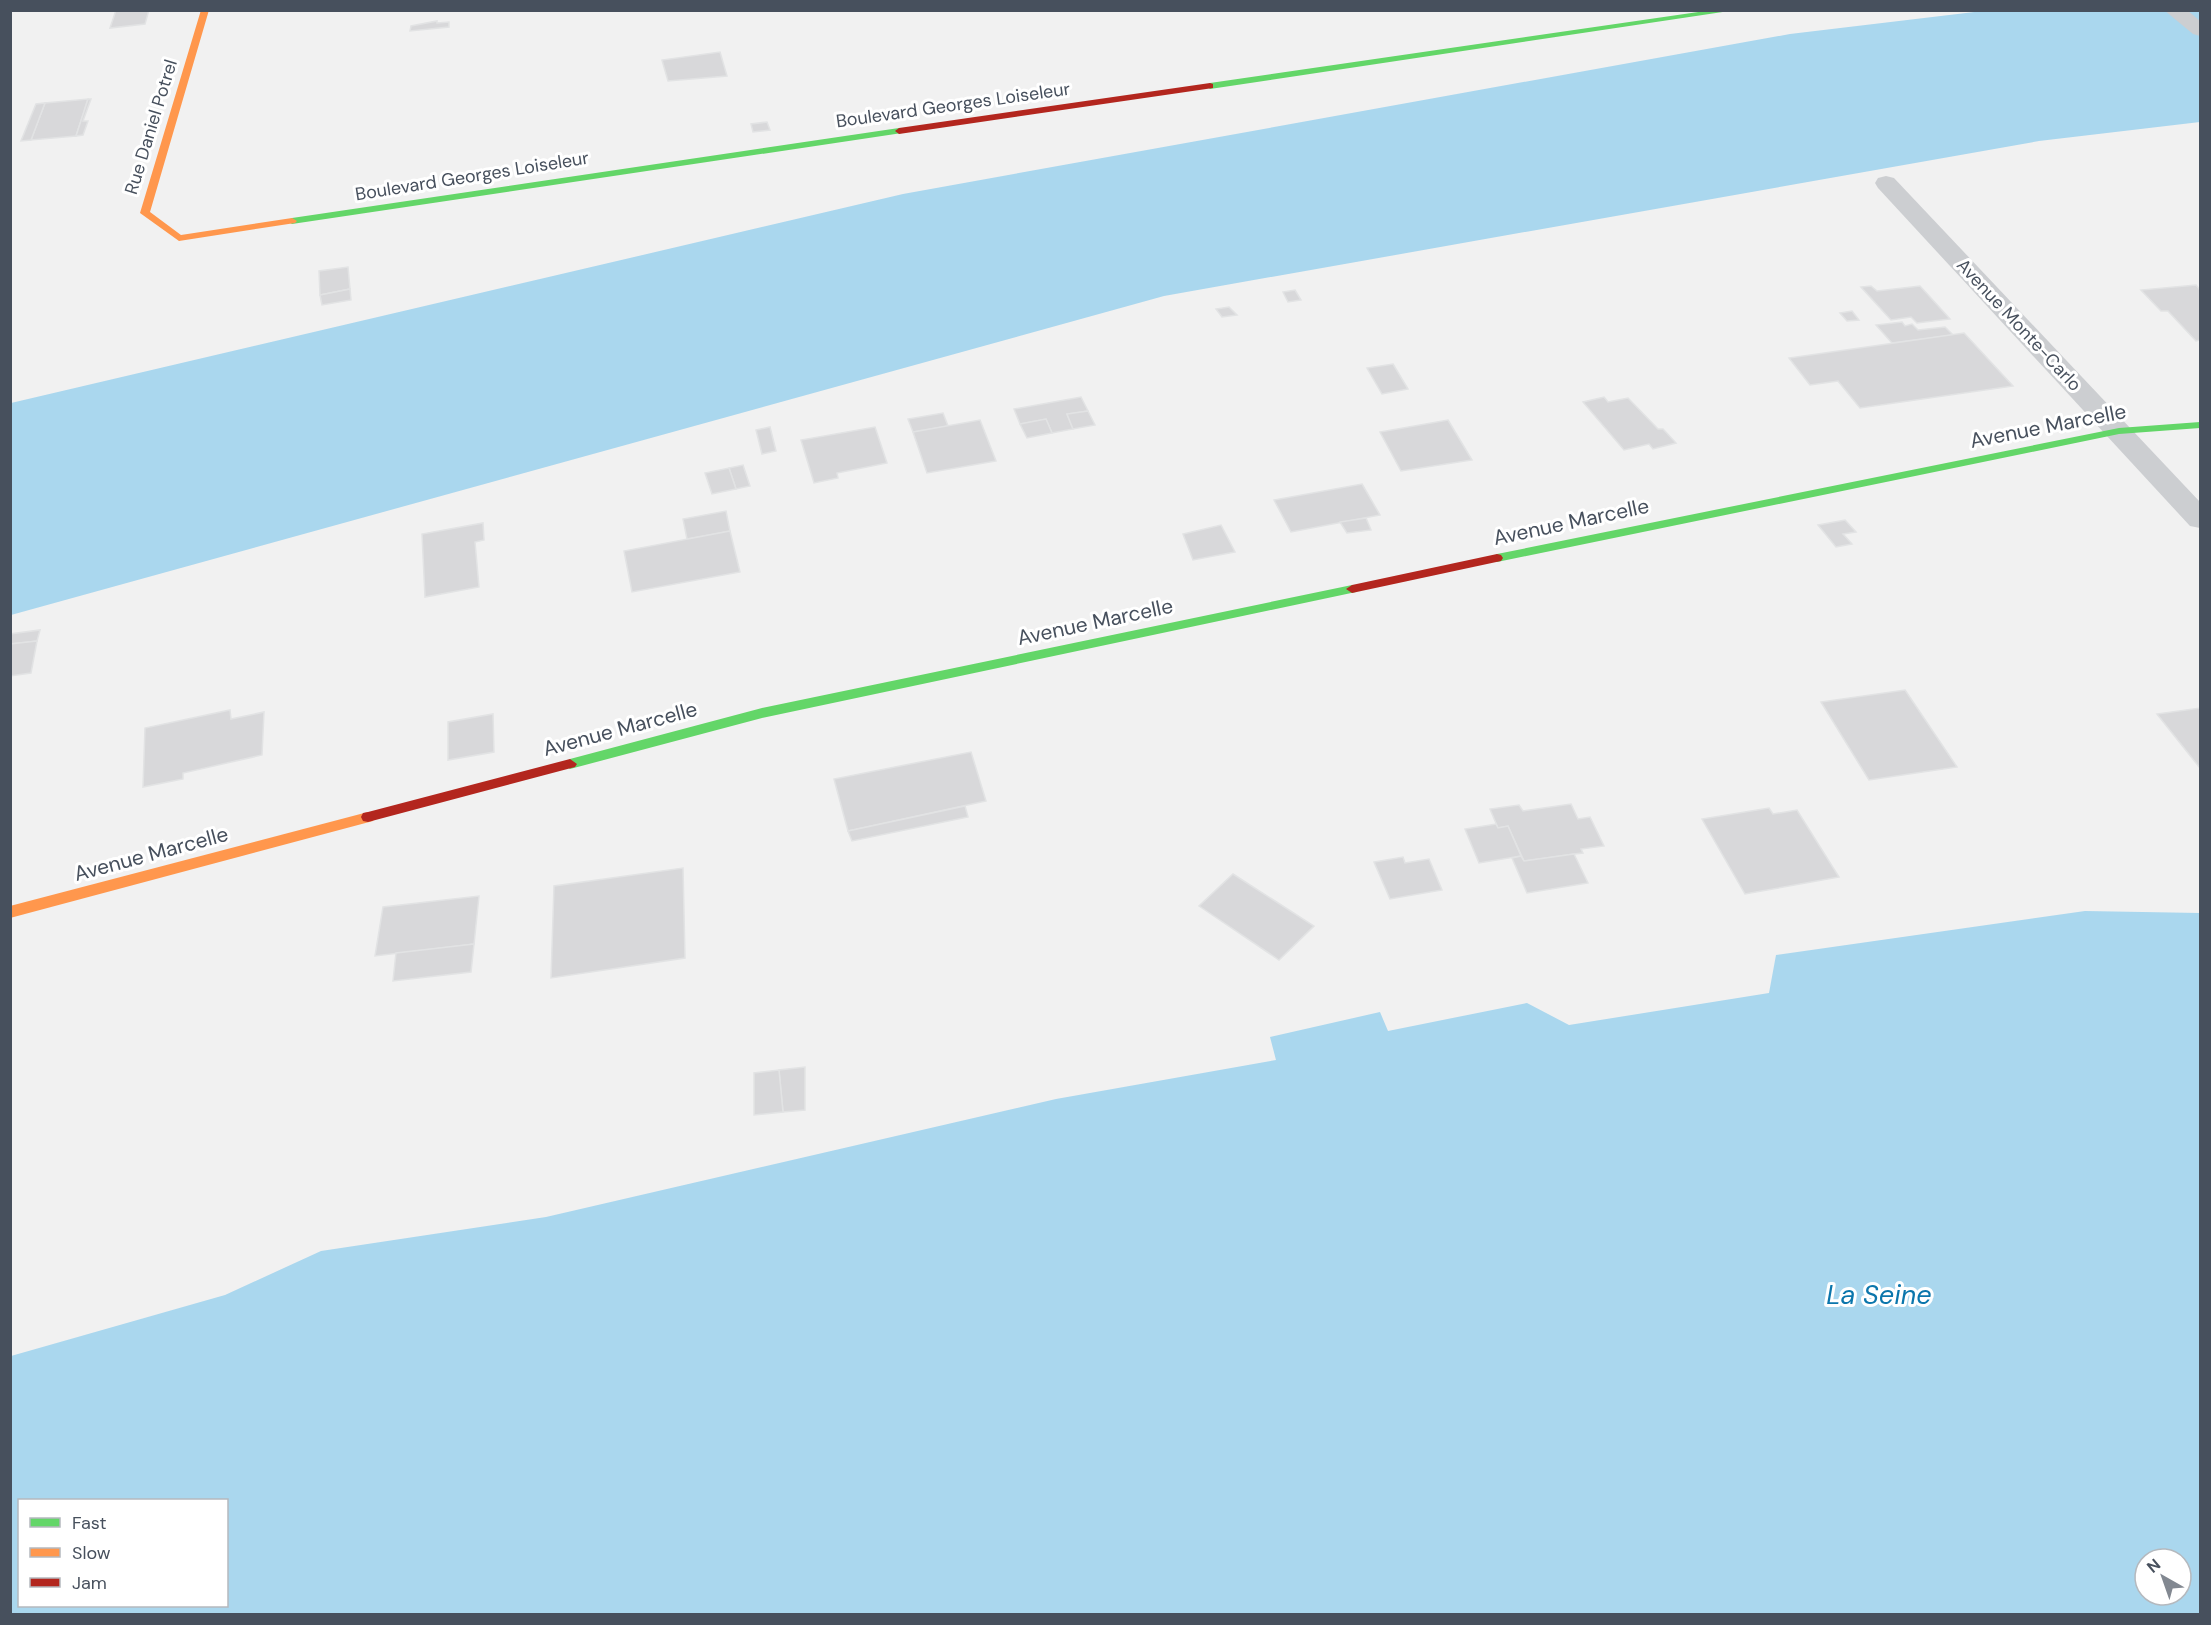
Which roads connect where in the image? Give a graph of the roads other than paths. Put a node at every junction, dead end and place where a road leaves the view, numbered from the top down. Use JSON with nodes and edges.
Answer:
{"nodes":[{"id":1,"x":204,"y":10,"type":"edge"},
{"id":2,"x":1732,"y":10,"type":"edge"},
{"id":3,"x":2174,"y":10,"type":"edge"},
{"id":4,"x":2200,"y":30,"type":"edge"},
{"id":5,"x":1886,"y":183,"type":"dead end"},
{"id":6,"x":178,"y":238,"type":"joint"},
{"id":7,"x":2200,"y":425,"type":"edge"},
{"id":8,"x":2120,"y":431,"type":"junction"},
{"id":9,"x":2200,"y":519,"type":"edge"},
{"id":10,"x":10,"y":912,"type":"edge"}],
"edges":[{"from":1,"to":6,"type":"street","name":"Rue Daniel Potrel"},
{"from":2,"to":6,"type":"street","name":"Boulevard Georges Loiseleur"},
{"from":3,"to":4,"type":"street"},
{"from":5,"to":8,"type":"street","name":"Avenue Monte-Carlo"},
{"from":7,"to":8,"type":"street","name":"Avenue Marcelle"},
{"from":8,"to":9,"type":"street","name":"Avenue Monte-Carlo"},
{"from":8,"to":10,"type":"street","name":"Avenue Marcelle"}]}
